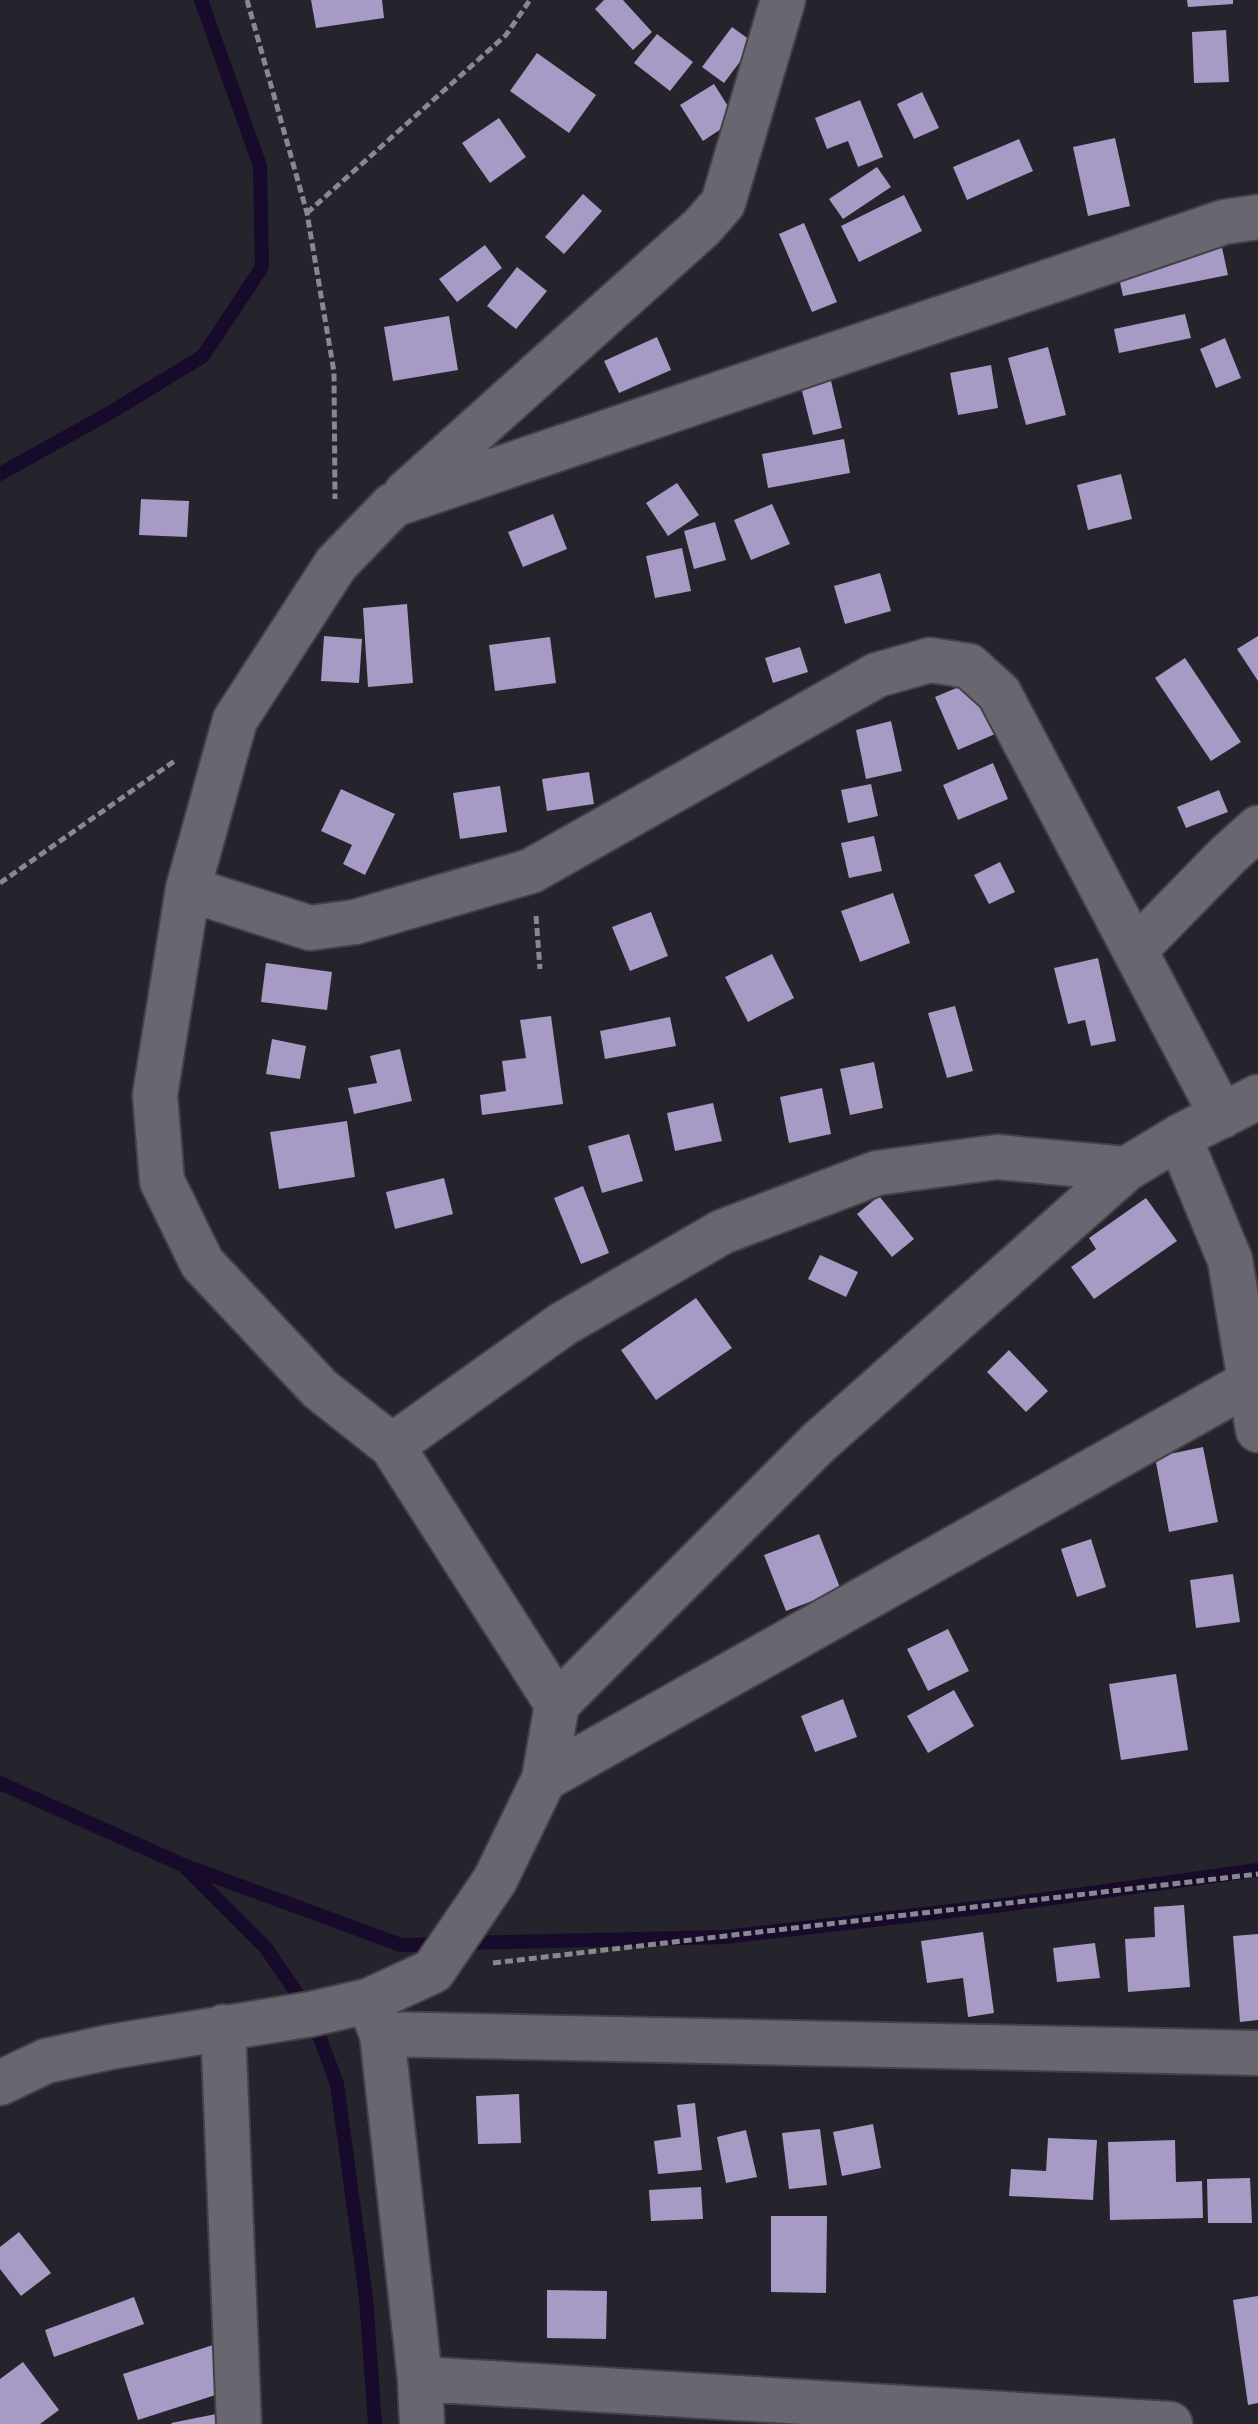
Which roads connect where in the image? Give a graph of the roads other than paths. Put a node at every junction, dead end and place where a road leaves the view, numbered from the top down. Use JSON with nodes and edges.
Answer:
{"nodes":[{"id":1,"x":783,"y":0,"type":"edge"},
{"id":2,"x":1258,"y":217,"type":"edge"},
{"id":3,"x":393,"y":505,"type":"junction"},
{"id":4,"x":1258,"y":828,"type":"edge"},
{"id":5,"x":188,"y":889,"type":"junction"},
{"id":6,"x":1135,"y":950,"type":"junction"},
{"id":7,"x":1240,"y":1107,"type":"edge"},
{"id":8,"x":1179,"y":1137,"type":"junction"},
{"id":9,"x":1126,"y":1169,"type":"junction"},
{"id":10,"x":1244,"y":1257,"type":"edge"},
{"id":11,"x":1252,"y":1381,"type":"junction"},
{"id":12,"x":1258,"y":1430,"type":"edge"},
{"id":13,"x":392,"y":1446,"type":"junction"},
{"id":14,"x":557,"y":1704,"type":"junction"},
{"id":15,"x":544,"y":1779,"type":"junction"},
{"id":16,"x":375,"y":2017,"type":"junction"},
{"id":17,"x":223,"y":2027,"type":"junction"},
{"id":18,"x":1258,"y":2053,"type":"edge"},
{"id":19,"x":0,"y":2083,"type":"edge"},
{"id":20,"x":420,"y":2379,"type":"junction"},
{"id":21,"x":239,"y":2424,"type":"edge"},
{"id":22,"x":422,"y":2424,"type":"edge"},
{"id":23,"x":1170,"y":2424,"type":"edge"}],
"edges":[{"from":1,"to":3,"type":"street"},
{"from":2,"to":3,"type":"street"},
{"from":3,"to":5,"type":"street"},
{"from":4,"to":6,"type":"street"},
{"from":5,"to":6,"type":"street"},
{"from":5,"to":13,"type":"street"},
{"from":6,"to":7,"type":"street"},
{"from":7,"to":8,"type":"street"},
{"from":8,"to":9,"type":"street"},
{"from":8,"to":10,"type":"street"},
{"from":9,"to":13,"type":"street"},
{"from":9,"to":14,"type":"street"},
{"from":10,"to":11,"type":"street"},
{"from":11,"to":12,"type":"street"},
{"from":11,"to":15,"type":"street"},
{"from":13,"to":14,"type":"street"},
{"from":14,"to":15,"type":"street"},
{"from":15,"to":16,"type":"street"},
{"from":16,"to":17,"type":"street"},
{"from":16,"to":18,"type":"street"},
{"from":16,"to":20,"type":"street"},
{"from":17,"to":19,"type":"street"},
{"from":17,"to":21,"type":"street"},
{"from":20,"to":22,"type":"street"},
{"from":20,"to":23,"type":"street"}]}
